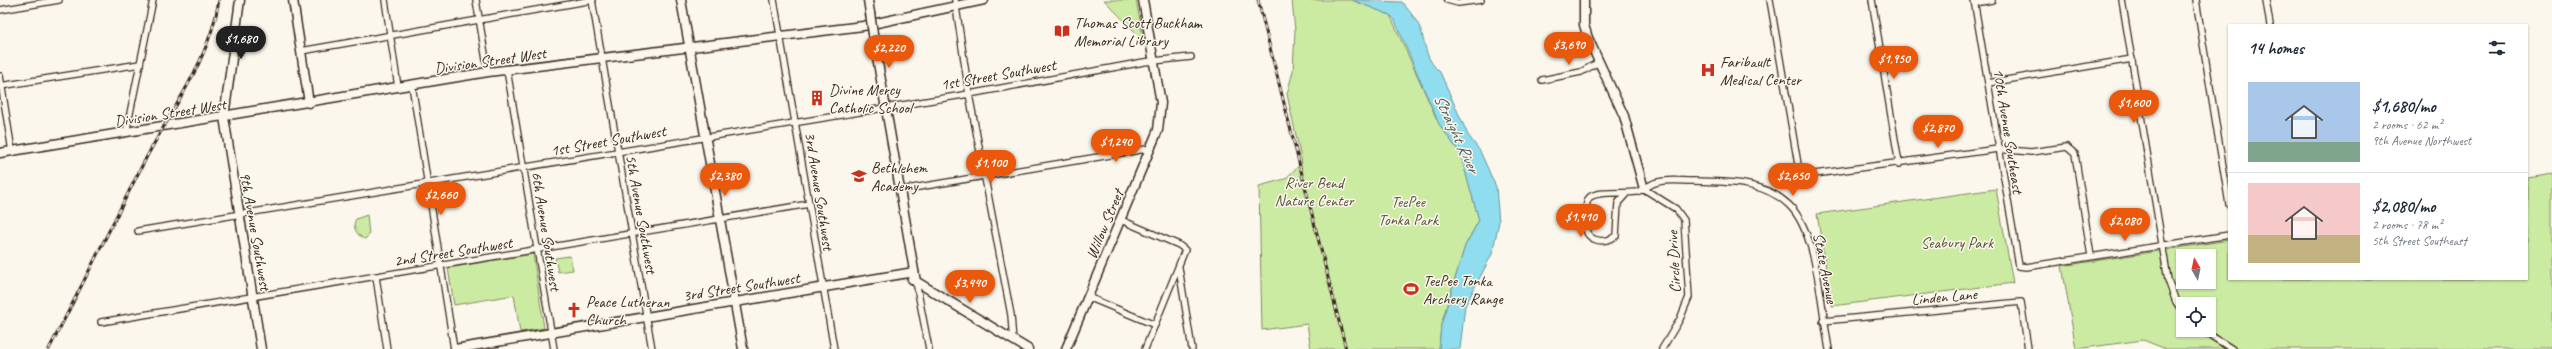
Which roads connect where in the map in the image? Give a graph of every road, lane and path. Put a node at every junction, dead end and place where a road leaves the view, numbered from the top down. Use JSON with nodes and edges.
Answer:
{"nodes":[{"id":1,"x":59,"y":0,"type":"edge"},
{"id":2,"x":153,"y":0,"type":"edge"},
{"id":3,"x":240,"y":0,"type":"edge"},
{"id":4,"x":293,"y":0,"type":"edge"},
{"id":5,"x":385,"y":0,"type":"edge"},
{"id":6,"x":476,"y":0,"type":"edge"},
{"id":7,"x":593,"y":0,"type":"edge"},
{"id":8,"x":681,"y":0,"type":"edge"},
{"id":9,"x":774,"y":0,"type":"edge"},
{"id":10,"x":868,"y":0,"type":"edge"},
{"id":11,"x":984,"y":0,"type":"edge"},
{"id":12,"x":1143,"y":0,"type":"edge"},
{"id":13,"x":1448,"y":0,"type":"edge"},
{"id":14,"x":1481,"y":0,"type":"edge"},
{"id":15,"x":1584,"y":0,"type":"edge"},
{"id":16,"x":1770,"y":0,"type":"edge"},
{"id":17,"x":1872,"y":0,"type":"edge"},
{"id":18,"x":1992,"y":0,"type":"edge"},
{"id":19,"x":2122,"y":0,"type":"edge"},
{"id":20,"x":2196,"y":0,"type":"edge"},
{"id":21,"x":2266,"y":0,"type":"edge"},
{"id":22,"x":1974,"y":1,"type":"edge"},
{"id":23,"x":956,"y":3,"type":"edge"},
{"id":24,"x":0,"y":10,"type":"edge"},
{"id":25,"x":479,"y":20,"type":"junction"},
{"id":26,"x":2270,"y":24,"type":"edge"},
{"id":27,"x":390,"y":36,"type":"junction"},
{"id":28,"x":782,"y":37,"type":"junction"},
{"id":29,"x":689,"y":49,"type":"junction"},
{"id":30,"x":301,"y":51,"type":"junction"},
{"id":31,"x":1191,"y":57,"type":"dead end"},
{"id":32,"x":2132,"y":59,"type":"junction"},
{"id":33,"x":602,"y":60,"type":"junction"},
{"id":34,"x":1152,"y":60,"type":"junction"},
{"id":35,"x":1599,"y":62,"type":"junction"},
{"id":36,"x":140,"y":64,"type":"junction"},
{"id":37,"x":507,"y":70,"type":"junction"},
{"id":38,"x":488,"y":72,"type":"junction"},
{"id":39,"x":0,"y":76,"type":"edge"},
{"id":40,"x":1542,"y":80,"type":"dead end"},
{"id":41,"x":1988,"y":83,"type":"junction"},
{"id":42,"x":412,"y":85,"type":"junction"},
{"id":43,"x":1,"y":86,"type":"edge"},
{"id":44,"x":398,"y":87,"type":"junction"},
{"id":45,"x":969,"y":94,"type":"junction"},
{"id":46,"x":309,"y":103,"type":"junction"},
{"id":47,"x":885,"y":107,"type":"junction"},
{"id":48,"x":224,"y":118,"type":"junction"},
{"id":49,"x":796,"y":122,"type":"junction"},
{"id":50,"x":126,"y":133,"type":"junction"},
{"id":51,"x":705,"y":137,"type":"junction"},
{"id":52,"x":1152,"y":148,"type":"junction"},
{"id":53,"x":1998,"y":149,"type":"junction"},
{"id":54,"x":618,"y":151,"type":"junction"},
{"id":55,"x":12,"y":152,"type":"junction"},
{"id":56,"x":0,"y":153,"type":"edge"},
{"id":57,"x":1899,"y":164,"type":"junction"},
{"id":58,"x":523,"y":168,"type":"junction"},
{"id":59,"x":986,"y":176,"type":"junction"},
{"id":60,"x":426,"y":184,"type":"junction"},
{"id":61,"x":1644,"y":189,"type":"junction"},
{"id":62,"x":901,"y":190,"type":"junction"},
{"id":63,"x":1627,"y":193,"type":"junction"},
{"id":64,"x":2228,"y":198,"type":"edge"},
{"id":65,"x":809,"y":204,"type":"junction"},
{"id":66,"x":240,"y":215,"type":"junction"},
{"id":67,"x":719,"y":219,"type":"junction"},
{"id":68,"x":1120,"y":220,"type":"junction"},
{"id":69,"x":138,"y":231,"type":"dead end"},
{"id":70,"x":632,"y":233,"type":"junction"},
{"id":71,"x":2228,"y":235,"type":"edge"},
{"id":72,"x":2162,"y":246,"type":"junction"},
{"id":73,"x":537,"y":250,"type":"junction"},
{"id":74,"x":2091,"y":256,"type":"junction"},
{"id":75,"x":441,"y":266,"type":"junction"},
{"id":76,"x":1179,"y":267,"type":"junction"},
{"id":77,"x":914,"y":272,"type":"junction"},
{"id":78,"x":904,"y":274,"type":"junction"},
{"id":79,"x":376,"y":277,"type":"junction"},
{"id":80,"x":916,"y":282,"type":"junction"},
{"id":81,"x":823,"y":287,"type":"junction"},
{"id":82,"x":1088,"y":297,"type":"junction"},
{"id":83,"x":254,"y":298,"type":"junction"},
{"id":84,"x":2176,"y":300,"type":"edge"},
{"id":85,"x":735,"y":301,"type":"junction"},
{"id":86,"x":646,"y":316,"type":"junction"},
{"id":87,"x":1823,"y":321,"type":"junction"},
{"id":88,"x":101,"y":322,"type":"dead end"},
{"id":89,"x":1155,"y":325,"type":"junction"},
{"id":90,"x":551,"y":332,"type":"junction"},
{"id":91,"x":2213,"y":337,"type":"edge"},
{"id":92,"x":1013,"y":342,"type":"junction"},
{"id":93,"x":261,"y":349,"type":"edge"},
{"id":94,"x":387,"y":349,"type":"edge"},
{"id":95,"x":454,"y":349,"type":"edge"},
{"id":96,"x":554,"y":349,"type":"edge"},
{"id":97,"x":652,"y":349,"type":"edge"},
{"id":98,"x":743,"y":349,"type":"edge"},
{"id":99,"x":834,"y":349,"type":"edge"},
{"id":100,"x":929,"y":349,"type":"edge"},
{"id":101,"x":1028,"y":349,"type":"edge"},
{"id":102,"x":1066,"y":349,"type":"edge"},
{"id":103,"x":1145,"y":349,"type":"edge"},
{"id":104,"x":1192,"y":349,"type":"edge"},
{"id":105,"x":1662,"y":349,"type":"edge"},
{"id":106,"x":1829,"y":349,"type":"edge"},
{"id":107,"x":2028,"y":349,"type":"edge"},
{"id":108,"x":2232,"y":349,"type":"edge"}],
"edges":[{"from":1,"to":24,"type":"street"},
{"from":2,"to":36,"type":"street"},
{"from":3,"to":48,"type":"street","name":"9th Avenue Southwest"},
{"from":4,"to":30,"type":"street"},
{"from":5,"to":27,"type":"street"},
{"from":6,"to":25,"type":"street"},
{"from":7,"to":25,"type":"street"},
{"from":7,"to":33,"type":"street","name":"5th Avenue Southwest"},
{"from":8,"to":29,"type":"street"},
{"from":9,"to":28,"type":"street","name":"3rd Avenue Southwest"},
{"from":10,"to":47,"type":"street","bridge":true},
{"from":11,"to":23,"type":"street","name":"Division Street West"},
{"from":12,"to":34,"type":"street","name":"Willow Street"},
{"from":13,"to":14,"type":"street"},
{"from":15,"to":35,"type":"street"},
{"from":16,"to":57,"type":"street"},
{"from":17,"to":57,"type":"street"},
{"from":18,"to":22,"type":"street"},
{"from":19,"to":32,"type":"street"},
{"from":20,"to":64,"type":"street"},
{"from":21,"to":26,"type":"street"},
{"from":22,"to":41,"type":"street","name":"10th Avenue Southeast"},
{"from":23,"to":28,"type":"street","name":"Division Street West"},
{"from":23,"to":45,"type":"street"},
{"from":25,"to":27,"type":"street"},
{"from":25,"to":38,"type":"street"},
{"from":27,"to":30,"type":"street"},
{"from":27,"to":44,"type":"street"},
{"from":28,"to":29,"type":"street","name":"Division Street West"},
{"from":28,"to":49,"type":"street","name":"3rd Avenue Southwest"},
{"from":29,"to":33,"type":"street","name":"Division Street West"},
{"from":29,"to":51,"type":"street"},
{"from":30,"to":46,"type":"street"},
{"from":31,"to":34,"type":"street","name":"1st Street Southwest"},
{"from":32,"to":41,"type":"street"},
{"from":32,"to":72,"type":"street"},
{"from":33,"to":37,"type":"street","name":"Division Street West"},
{"from":33,"to":54,"type":"street","name":"5th Avenue Southwest"},
{"from":34,"to":45,"type":"street","name":"1st Street Southwest"},
{"from":34,"to":52,"type":"street","name":"Willow Street"},
{"from":35,"to":40,"type":"street"},
{"from":35,"to":61,"type":"street"},
{"from":36,"to":43,"type":"street"},
{"from":36,"to":50,"type":"street"},
{"from":37,"to":38,"type":"street","name":"Division Street West"},
{"from":37,"to":58,"type":"street","name":"6th Avenue Southwest"},
{"from":38,"to":42,"type":"street","name":"Division Street West"},
{"from":39,"to":43,"type":"street"},
{"from":41,"to":53,"type":"street","name":"10th Avenue Southeast"},
{"from":42,"to":44,"type":"street","name":"Division Street West"},
{"from":42,"to":60,"type":"street"},
{"from":43,"to":55,"type":"street"},
{"from":44,"to":46,"type":"street","name":"Division Street West"},
{"from":45,"to":47,"type":"street","name":"1st Street Southwest"},
{"from":45,"to":59,"type":"street"},
{"from":46,"to":48,"type":"street","name":"Division Street West"},
{"from":47,"to":49,"type":"street","name":"1st Street Southwest"},
{"from":47,"to":62,"type":"street"},
{"from":48,"to":50,"type":"street","name":"Division Street West"},
{"from":48,"to":66,"type":"street","name":"9th Avenue Southwest"},
{"from":49,"to":51,"type":"street","name":"1st Street Southwest"},
{"from":49,"to":65,"type":"street","name":"3rd Avenue Southwest"},
{"from":50,"to":55,"type":"street","name":"Division Street West"},
{"from":51,"to":54,"type":"street","name":"1st Street Southwest"},
{"from":51,"to":67,"type":"street"},
{"from":52,"to":59,"type":"street"},
{"from":52,"to":68,"type":"street","name":"Willow Street"},
{"from":53,"to":57,"type":"street"},
{"from":53,"to":74,"type":"street"},
{"from":53,"to":74,"type":"street","name":"10th Avenue Southeast"},
{"from":54,"to":58,"type":"street","name":"1st Street Southwest"},
{"from":54,"to":70,"type":"street","name":"5th Avenue Southwest"},
{"from":55,"to":56,"type":"street","name":"Division Street West"},
{"from":58,"to":60,"type":"street","name":"1st Street Southwest"},
{"from":58,"to":73,"type":"street","name":"6th Avenue Southwest"},
{"from":59,"to":62,"type":"street"},
{"from":59,"to":92,"type":"street"},
{"from":60,"to":66,"type":"street","name":"1st Street Southwest"},
{"from":60,"to":75,"type":"street"},
{"from":61,"to":63,"type":"street","name":"State Avenue"},
{"from":61,"to":87,"type":"street","name":"State Avenue"},
{"from":61,"to":105,"type":"street","name":"Circle Drive"},
{"from":62,"to":77,"type":"street"},
{"from":63,"to":63,"type":"street","name":"State Avenue"},
{"from":65,"to":67,"type":"street","name":"2nd Street Southwest"},
{"from":65,"to":81,"type":"street","name":"3rd Avenue Southwest"},
{"from":66,"to":69,"type":"street","name":"1st Street Southwest"},
{"from":66,"to":83,"type":"street","name":"9th Avenue Southwest"},
{"from":67,"to":70,"type":"street","name":"2nd Street Southwest"},
{"from":67,"to":85,"type":"street"},
{"from":68,"to":76,"type":"street"},
{"from":68,"to":82,"type":"street","name":"Willow Street"},
{"from":70,"to":73,"type":"street","name":"2nd Street Southwest"},
{"from":70,"to":86,"type":"street","name":"5th Avenue Southwest"},
{"from":71,"to":72,"type":"street"},
{"from":72,"to":74,"type":"street"},
{"from":72,"to":84,"type":"street"},
{"from":73,"to":75,"type":"street","name":"2nd Street Southwest"},
{"from":73,"to":90,"type":"street","name":"6th Avenue Southwest"},
{"from":75,"to":79,"type":"street","name":"2nd Street Southwest"},
{"from":75,"to":95,"type":"street"},
{"from":76,"to":89,"type":"street"},
{"from":76,"to":104,"type":"street"},
{"from":77,"to":78,"type":"street","name":"3rd Street Southwest"},
{"from":77,"to":80,"type":"street"},
{"from":78,"to":80,"type":"street"},
{"from":78,"to":81,"type":"street","name":"3rd Street Southwest"},
{"from":79,"to":83,"type":"street","name":"2nd Street Southwest"},
{"from":79,"to":94,"type":"street"},
{"from":80,"to":92,"type":"street"},
{"from":80,"to":100,"type":"street"},
{"from":81,"to":85,"type":"street","name":"3rd Street Southwest"},
{"from":81,"to":99,"type":"street","name":"3rd Avenue Southwest"},
{"from":82,"to":89,"type":"street"},
{"from":82,"to":102,"type":"street","name":"Willow Street"},
{"from":83,"to":88,"type":"street","name":"2nd Street Southwest"},
{"from":83,"to":93,"type":"street","name":"9th Avenue Southwest"},
{"from":85,"to":86,"type":"street","name":"3rd Street Southwest"},
{"from":85,"to":98,"type":"street"},
{"from":86,"to":90,"type":"street","name":"3rd Street Southwest"},
{"from":86,"to":97,"type":"street","name":"5th Avenue Southwest"},
{"from":87,"to":106,"type":"street","name":"State Avenue"},
{"from":87,"to":107,"type":"street","name":"Linden Lane"},
{"from":89,"to":103,"type":"street"},
{"from":90,"to":95,"type":"street","name":"3rd Street Southwest"},
{"from":90,"to":96,"type":"street","name":"6th Avenue Southwest"},
{"from":91,"to":108,"type":"street"},
{"from":92,"to":101,"type":"street"}]}
